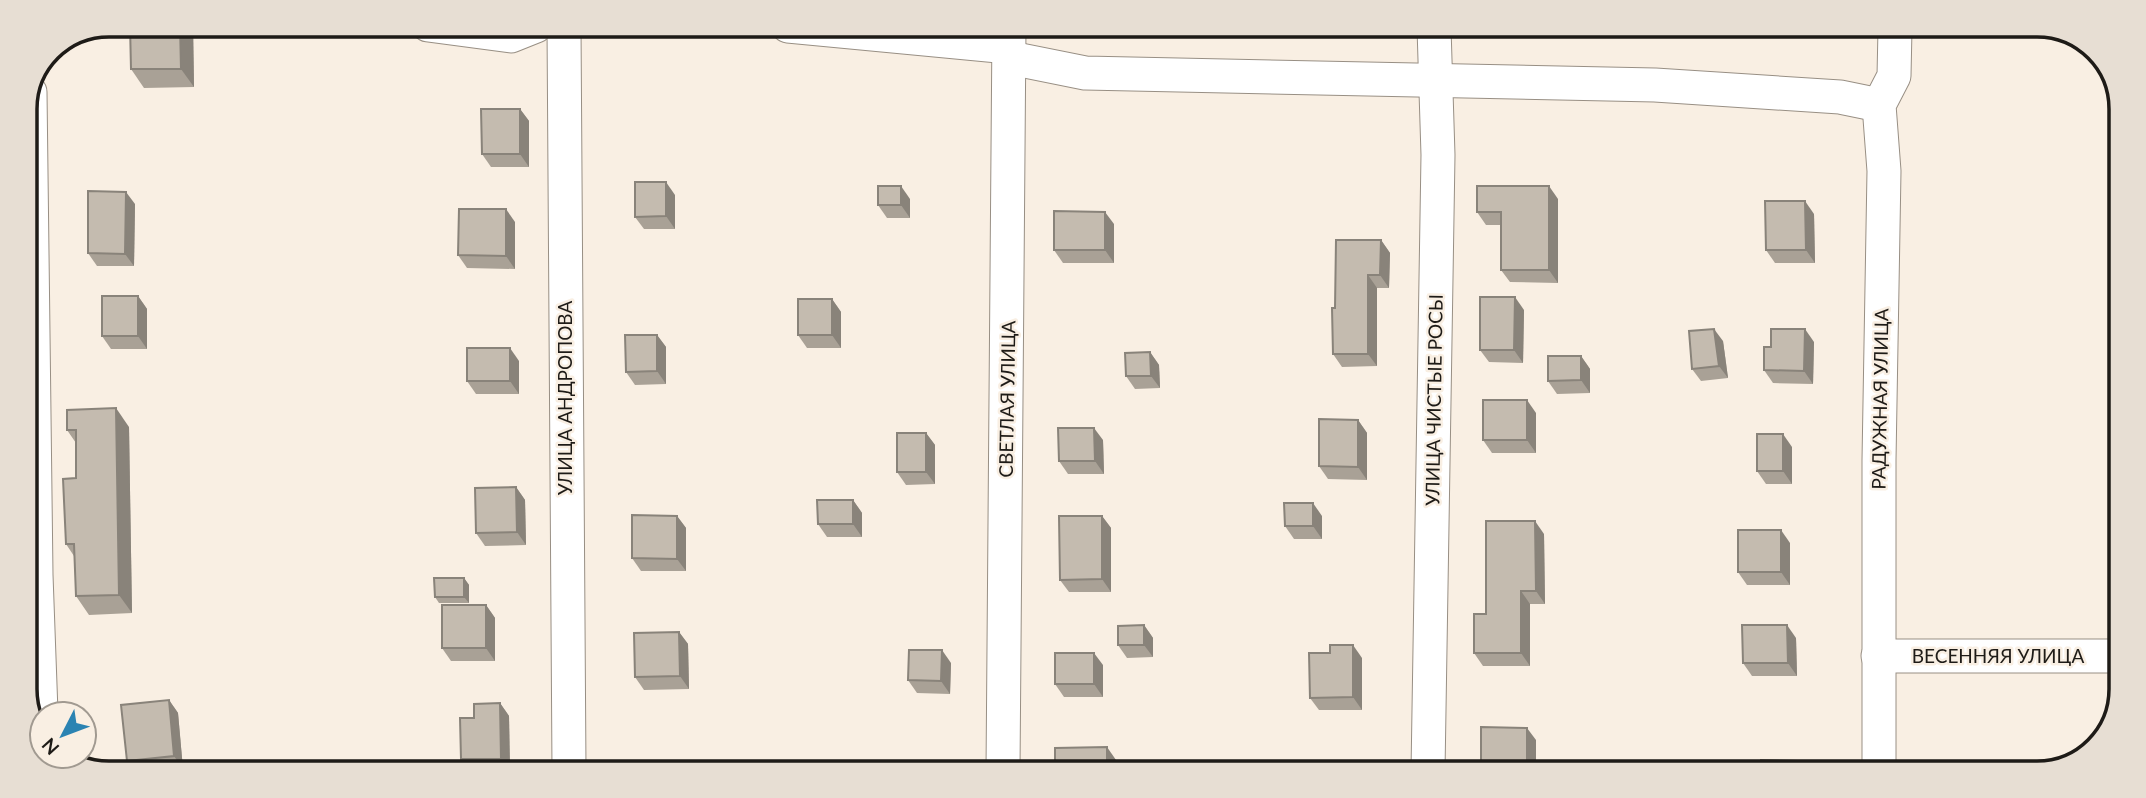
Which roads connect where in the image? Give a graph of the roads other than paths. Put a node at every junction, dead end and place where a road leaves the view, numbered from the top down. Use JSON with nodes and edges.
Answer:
{"nodes":[{"id":1,"x":564,"y":37,"type":"edge"},
{"id":2,"x":923,"y":37,"type":"edge"},
{"id":3,"x":1434,"y":37,"type":"edge"},
{"id":4,"x":1895,"y":37,"type":"edge"},
{"id":5,"x":1009,"y":44,"type":"edge"},
{"id":6,"x":1436,"y":81,"type":"junction"},
{"id":7,"x":1879,"y":105,"type":"junction"},
{"id":8,"x":1878,"y":656,"type":"junction"},
{"id":9,"x":2109,"y":656,"type":"edge"},
{"id":10,"x":37,"y":672,"type":"edge"},
{"id":11,"x":39,"y":700,"type":"edge"},
{"id":12,"x":569,"y":761,"type":"edge"},
{"id":13,"x":1003,"y":761,"type":"edge"},
{"id":14,"x":1429,"y":761,"type":"edge"},
{"id":15,"x":1879,"y":761,"type":"edge"}],
"edges":[{"from":1,"to":12,"type":"street","name":"УЛИЦА АНДРОПОВА"},
{"from":2,"to":5,"type":"street"},
{"from":3,"to":6,"type":"street","name":"УЛИЦА ЧИСТЫЕ РОСЫ"},
{"from":4,"to":7,"type":"street"},
{"from":5,"to":6,"type":"street"},
{"from":5,"to":13,"type":"street","name":"СВЕТЛАЯ УЛИЦА"},
{"from":6,"to":7,"type":"street"},
{"from":6,"to":14,"type":"street","name":"УЛИЦА ЧИСТЫЕ РОСЫ"},
{"from":7,"to":8,"type":"street","name":"РАДУЖНАЯ УЛИЦА"},
{"from":8,"to":9,"type":"street","name":"ВЕСЕННЯЯ УЛИЦА"},
{"from":8,"to":15,"type":"street","name":"РАДУЖНАЯ УЛИЦА"},
{"from":10,"to":11,"type":"street"}]}
